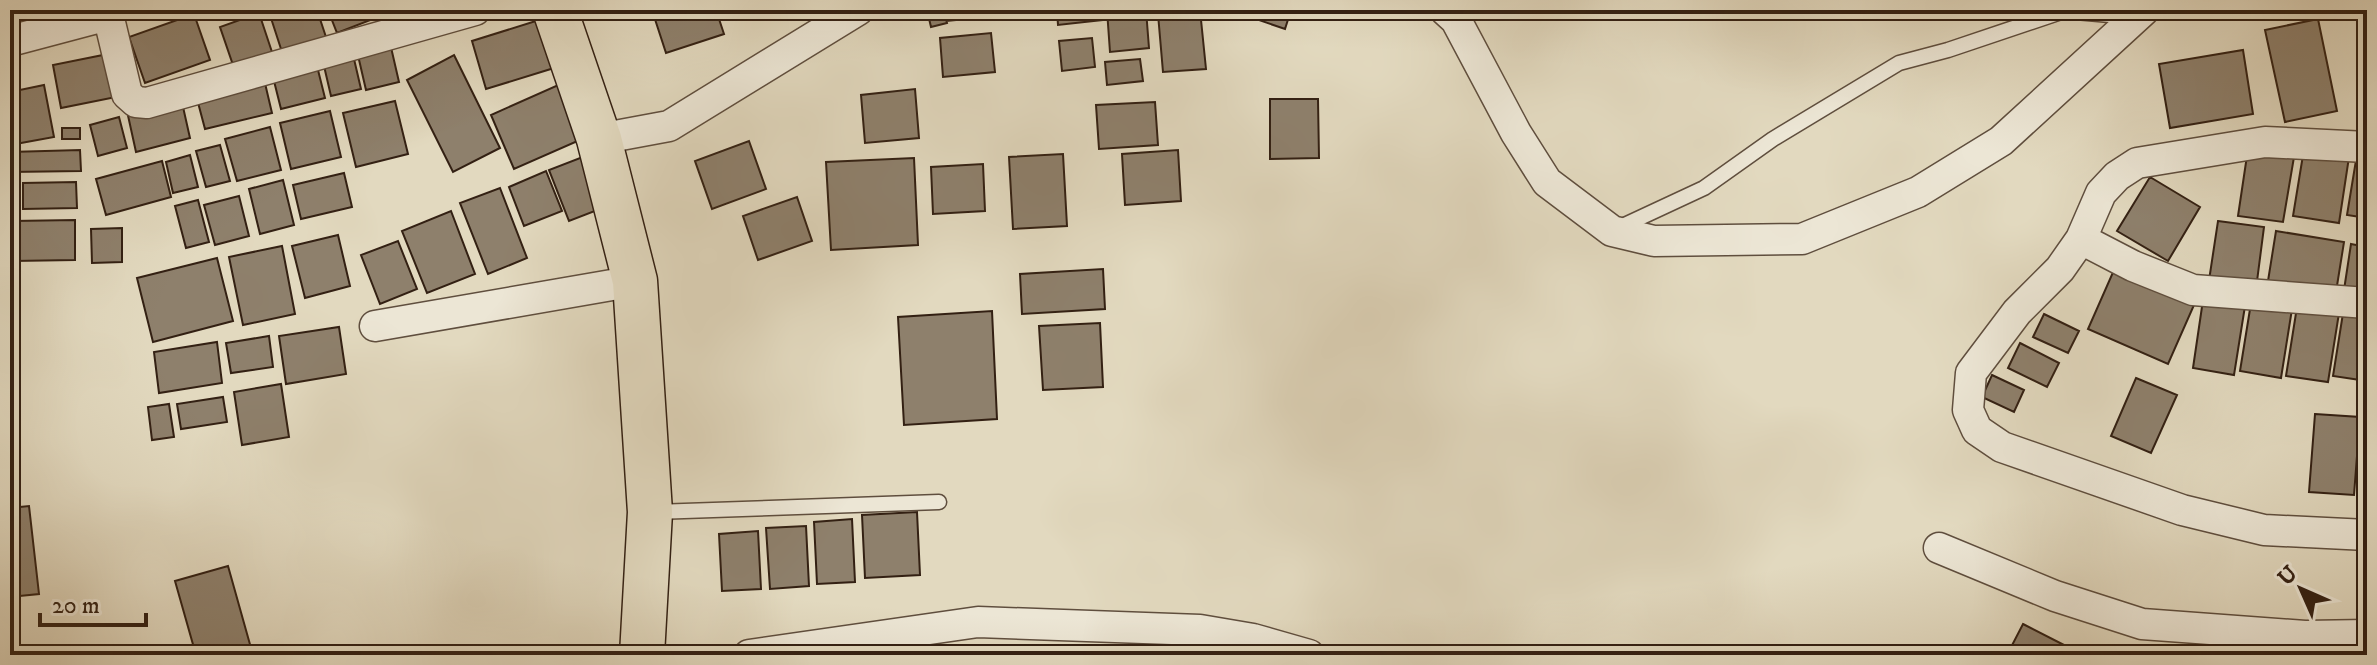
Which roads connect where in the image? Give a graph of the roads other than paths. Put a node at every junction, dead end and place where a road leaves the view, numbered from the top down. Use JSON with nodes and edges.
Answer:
{"nodes":[{"id":1,"x":475,"y":10,"type":"edge"},
{"id":2,"x":555,"y":10,"type":"edge"},
{"id":3,"x":858,"y":10,"type":"edge"},
{"id":4,"x":1445,"y":10,"type":"edge"},
{"id":5,"x":107,"y":12,"type":"edge"},
{"id":6,"x":2138,"y":14,"type":"edge"},
{"id":7,"x":10,"y":41,"type":"edge"},
{"id":8,"x":599,"y":139,"type":"junction"},
{"id":9,"x":2367,"y":147,"type":"edge"},
{"id":10,"x":1612,"y":231,"type":"junction"},
{"id":11,"x":2081,"y":239,"type":"junction"},
{"id":12,"x":635,"y":281,"type":"junction"},
{"id":13,"x":2367,"y":303,"type":"edge"},
{"id":14,"x":375,"y":326,"type":"dead end"},
{"id":15,"x":939,"y":502,"type":"dead end"},
{"id":16,"x":650,"y":512,"type":"junction"},
{"id":17,"x":2367,"y":535,"type":"edge"},
{"id":18,"x":1939,"y":548,"type":"dead end"},
{"id":19,"x":2367,"y":635,"type":"edge"},
{"id":20,"x":642,"y":655,"type":"edge"},
{"id":21,"x":749,"y":655,"type":"edge"},
{"id":22,"x":1309,"y":655,"type":"edge"}],
"edges":[{"from":1,"to":5,"type":"street"},
{"from":2,"to":8,"type":"highway"},
{"from":3,"to":8,"type":"street"},
{"from":4,"to":10,"type":"street"},
{"from":5,"to":7,"type":"street"},
{"from":6,"to":10,"type":"lane"},
{"from":6,"to":10,"type":"street"},
{"from":8,"to":12,"type":"highway"},
{"from":9,"to":11,"type":"street"},
{"from":11,"to":13,"type":"street"},
{"from":11,"to":17,"type":"street"},
{"from":12,"to":14,"type":"street"},
{"from":12,"to":16,"type":"highway"},
{"from":15,"to":16,"type":"lane"},
{"from":16,"to":20,"type":"highway"},
{"from":18,"to":19,"type":"street"},
{"from":21,"to":22,"type":"street"}]}
